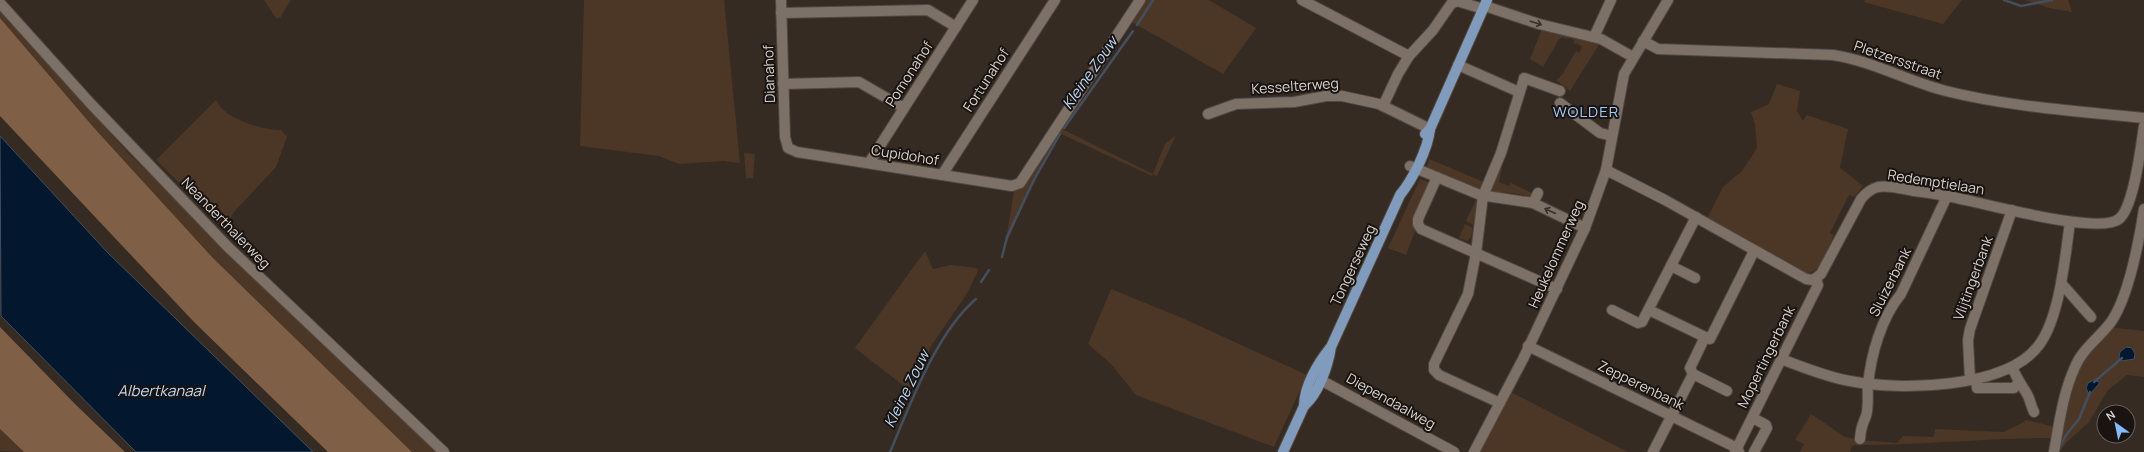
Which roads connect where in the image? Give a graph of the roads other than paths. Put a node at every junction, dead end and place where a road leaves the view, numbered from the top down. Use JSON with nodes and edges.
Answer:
{"nodes":[{"id":1,"x":781,"y":0,"type":"edge"},
{"id":2,"x":973,"y":0,"type":"edge"},
{"id":3,"x":1055,"y":0,"type":"edge"},
{"id":4,"x":1140,"y":0,"type":"edge"},
{"id":5,"x":1302,"y":0,"type":"edge"},
{"id":6,"x":1611,"y":0,"type":"edge"},
{"id":7,"x":1668,"y":0,"type":"edge"},
{"id":8,"x":0,"y":3,"type":"edge"},
{"id":9,"x":1486,"y":4,"type":"edge"},
{"id":10,"x":928,"y":5,"type":"edge"},
{"id":11,"x":781,"y":13,"type":"junction"},
{"id":12,"x":956,"y":27,"type":"junction"},
{"id":13,"x":1594,"y":37,"type":"junction"},
{"id":14,"x":1643,"y":41,"type":"junction"},
{"id":15,"x":1410,"y":56,"type":"junction"},
{"id":16,"x":1633,"y":57,"type":"junction"},
{"id":17,"x":1458,"y":65,"type":"junction"},
{"id":18,"x":783,"y":84,"type":"junction"},
{"id":19,"x":1521,"y":88,"type":"junction"},
{"id":20,"x":1560,"y":91,"type":"dead end"},
{"id":21,"x":1560,"y":103,"type":"dead end"},
{"id":22,"x":1384,"y":106,"type":"junction"},
{"id":23,"x":904,"y":108,"type":"junction"},
{"id":24,"x":1208,"y":114,"type":"dead end"},
{"id":25,"x":2144,"y":118,"type":"edge"},
{"id":26,"x":2144,"y":126,"type":"edge"},
{"id":27,"x":1430,"y":129,"type":"junction"},
{"id":28,"x":1612,"y":136,"type":"junction"},
{"id":29,"x":786,"y":146,"type":"joint"},
{"id":30,"x":869,"y":163,"type":"junction"},
{"id":31,"x":1413,"y":168,"type":"junction"},
{"id":32,"x":1606,"y":170,"type":"junction"},
{"id":33,"x":942,"y":174,"type":"junction"},
{"id":34,"x":2141,"y":175,"type":"edge"},
{"id":35,"x":1437,"y":177,"type":"junction"},
{"id":36,"x":1538,"y":193,"type":"dead end"},
{"id":37,"x":1483,"y":196,"type":"junction"},
{"id":38,"x":1947,"y":196,"type":"junction"},
{"id":39,"x":1533,"y":203,"type":"junction"},
{"id":40,"x":2144,"y":209,"type":"edge"},
{"id":41,"x":2012,"y":210,"type":"junction"},
{"id":42,"x":1696,"y":217,"type":"junction"},
{"id":43,"x":2070,"y":222,"type":"junction"},
{"id":44,"x":1585,"y":228,"type":"junction"},
{"id":45,"x":1754,"y":251,"type":"junction"},
{"id":46,"x":1476,"y":252,"type":"junction"},
{"id":47,"x":1672,"y":266,"type":"junction"},
{"id":48,"x":1695,"y":278,"type":"dead end"},
{"id":49,"x":1816,"y":279,"type":"junction"},
{"id":50,"x":2061,"y":283,"type":"junction"},
{"id":51,"x":1558,"y":289,"type":"junction"},
{"id":52,"x":1612,"y":310,"type":"dead end"},
{"id":53,"x":1649,"y":310,"type":"junction"},
{"id":54,"x":2091,"y":317,"type":"dead end"},
{"id":55,"x":1705,"y":337,"type":"junction"},
{"id":56,"x":1528,"y":346,"type":"junction"},
{"id":57,"x":1781,"y":359,"type":"junction"},
{"id":58,"x":2012,"y":367,"type":"junction"},
{"id":59,"x":1693,"y":374,"type":"junction"},
{"id":60,"x":1317,"y":378,"type":"junction"},
{"id":61,"x":1973,"y":380,"type":"junction"},
{"id":62,"x":2018,"y":383,"type":"junction"},
{"id":63,"x":1868,"y":384,"type":"junction"},
{"id":64,"x":1727,"y":391,"type":"dead end"},
{"id":65,"x":1500,"y":403,"type":"junction"},
{"id":66,"x":2034,"y":412,"type":"dead end"},
{"id":67,"x":1671,"y":416,"type":"junction"},
{"id":68,"x":1752,"y":418,"type":"junction"},
{"id":69,"x":1860,"y":439,"type":"dead end"},
{"id":70,"x":1737,"y":451,"type":"edge"},
{"id":71,"x":444,"y":452,"type":"edge"},
{"id":72,"x":1283,"y":452,"type":"edge"},
{"id":73,"x":1454,"y":452,"type":"edge"},
{"id":74,"x":1474,"y":452,"type":"edge"},
{"id":75,"x":1653,"y":452,"type":"edge"},
{"id":76,"x":1754,"y":452,"type":"edge"},
{"id":77,"x":2054,"y":452,"type":"edge"}],
"edges":[{"from":1,"to":11,"type":"street","name":"Dianahof"},
{"from":2,"to":12,"type":"street","name":"Pomonahof"},
{"from":3,"to":33,"type":"street","name":"Fortunahof"},
{"from":4,"to":33,"type":"street","name":"Cupidohof"},
{"from":5,"to":15,"type":"street"},
{"from":6,"to":13,"type":"street"},
{"from":7,"to":14,"type":"street","name":"Heukelommerweg"},
{"from":8,"to":71,"type":"street","name":"Neanderthalerweg"},
{"from":9,"to":13,"type":"street","one_way":true},
{"from":9,"to":15,"type":"street"},
{"from":9,"to":17,"type":"main road","name":"Tongerseweg"},
{"from":10,"to":11,"type":"street"},
{"from":10,"to":12,"type":"street"},
{"from":11,"to":18,"type":"street","name":"Dianahof"},
{"from":12,"to":23,"type":"street","name":"Pomonahof"},
{"from":13,"to":16,"type":"street"},
{"from":14,"to":16,"type":"street","name":"Heukelommerweg"},
{"from":14,"to":25,"type":"street","name":"Pletzersstraat"},
{"from":15,"to":22,"type":"street"},
{"from":16,"to":28,"type":"street","name":"Heukelommerweg"},
{"from":17,"to":19,"type":"street"},
{"from":17,"to":27,"type":"main road","name":"Tongerseweg"},
{"from":18,"to":23,"type":"street"},
{"from":18,"to":29,"type":"street","name":"Dianahof"},
{"from":19,"to":20,"type":"street"},
{"from":19,"to":37,"type":"street"},
{"from":21,"to":28,"type":"street"},
{"from":22,"to":24,"type":"street","name":"Kesselterweg"},
{"from":22,"to":27,"type":"street","name":"Kesselterweg"},
{"from":23,"to":30,"type":"street","name":"Pomonahof"},
{"from":26,"to":34,"type":"street","name":"Redemptielaan"},
{"from":27,"to":31,"type":"main road","name":"Tongerseweg"},
{"from":28,"to":32,"type":"street","name":"Heukelommerweg"},
{"from":29,"to":30,"type":"street","name":"Cupidohof"},
{"from":30,"to":33,"type":"street","name":"Cupidohof"},
{"from":31,"to":35,"type":"street"},
{"from":31,"to":60,"type":"main road","name":"Tongerseweg"},
{"from":32,"to":42,"type":"street"},
{"from":32,"to":44,"type":"street","name":"Heukelommerweg"},
{"from":34,"to":43,"type":"street","name":"Redemptielaan"},
{"from":35,"to":37,"type":"street"},
{"from":35,"to":46,"type":"street"},
{"from":36,"to":39,"type":"street"},
{"from":37,"to":39,"type":"street"},
{"from":37,"to":46,"type":"street"},
{"from":38,"to":41,"type":"street","name":"Redemptielaan"},
{"from":38,"to":49,"type":"street","name":"Redemptielaan"},
{"from":38,"to":63,"type":"street","name":"Sluizerbank"},
{"from":44,"to":39,"type":"street","one_way":true},
{"from":40,"to":77,"type":"street"},
{"from":41,"to":43,"type":"street","name":"Redemptielaan"},
{"from":41,"to":61,"type":"street","name":"Vlijtingerbank"},
{"from":42,"to":45,"type":"street"},
{"from":42,"to":47,"type":"street"},
{"from":43,"to":50,"type":"street"},
{"from":44,"to":51,"type":"street","name":"Heukelommerweg"},
{"from":45,"to":49,"type":"street"},
{"from":45,"to":55,"type":"street"},
{"from":46,"to":51,"type":"street"},
{"from":46,"to":65,"type":"street"},
{"from":47,"to":48,"type":"street"},
{"from":47,"to":53,"type":"street"},
{"from":49,"to":57,"type":"street","name":"Mopertingerbank"},
{"from":50,"to":54,"type":"street"},
{"from":50,"to":58,"type":"street"},
{"from":51,"to":56,"type":"street","name":"Heukelommerweg"},
{"from":52,"to":53,"type":"street"},
{"from":53,"to":55,"type":"street"},
{"from":55,"to":59,"type":"street"},
{"from":56,"to":65,"type":"street","name":"Heukelommerweg"},
{"from":56,"to":67,"type":"street","name":"Zepperenbank"},
{"from":57,"to":63,"type":"street"},
{"from":57,"to":68,"type":"street","name":"Mopertingerbank"},
{"from":58,"to":61,"type":"street"},
{"from":58,"to":62,"type":"street"},
{"from":59,"to":64,"type":"street"},
{"from":59,"to":67,"type":"street"},
{"from":60,"to":72,"type":"main road","name":"Tongerseweg"},
{"from":60,"to":73,"type":"street","name":"Diependaalweg"},
{"from":61,"to":62,"type":"street"},
{"from":61,"to":63,"type":"street"},
{"from":62,"to":66,"type":"street"},
{"from":63,"to":69,"type":"street","name":"Sluizerbank"},
{"from":65,"to":74,"type":"street","name":"Heukelommerweg"},
{"from":67,"to":70,"type":"street","name":"Zepperenbank"},
{"from":67,"to":75,"type":"street"},
{"from":68,"to":70,"type":"street","name":"Mopertingerbank"},
{"from":68,"to":76,"type":"street"}]}
